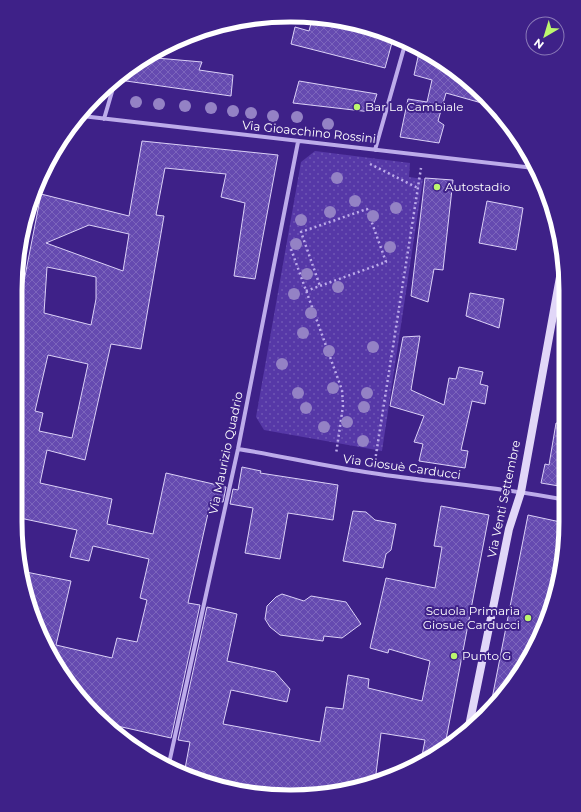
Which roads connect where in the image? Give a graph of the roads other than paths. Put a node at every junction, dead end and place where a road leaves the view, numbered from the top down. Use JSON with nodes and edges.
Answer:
{"nodes":[{"id":1,"x":404,"y":48,"type":"edge"},
{"id":2,"x":113,"y":89,"type":"edge"},
{"id":3,"x":86,"y":117,"type":"edge"},
{"id":4,"x":104,"y":119,"type":"junction"},
{"id":5,"x":298,"y":142,"type":"junction"},
{"id":6,"x":375,"y":150,"type":"junction"},
{"id":7,"x":529,"y":167,"type":"edge"},
{"id":8,"x":559,"y":284,"type":"edge"},
{"id":9,"x":238,"y":449,"type":"junction"},
{"id":10,"x":521,"y":492,"type":"junction"},
{"id":11,"x":559,"y":499,"type":"edge"},
{"id":12,"x":470,"y":721,"type":"edge"},
{"id":13,"x":170,"y":761,"type":"edge"}],
"edges":[{"from":1,"to":6,"type":"street"},
{"from":2,"to":4,"type":"street"},
{"from":3,"to":4,"type":"street","name":"Via Gioacchino Rossini"},
{"from":4,"to":5,"type":"street","name":"Via Gioacchino Rossini"},
{"from":5,"to":6,"type":"street","name":"Via Gioacchino Rossini"},
{"from":5,"to":9,"type":"street","name":"Via Maurizio Quadrio"},
{"from":6,"to":7,"type":"street","name":"Via Gioacchino Rossini"},
{"from":8,"to":10,"type":"street","name":"Via Venti Settembre"},
{"from":9,"to":10,"type":"street","name":"Via Giosuè Carducci"},
{"from":9,"to":13,"type":"street","name":"Via Maurizio Quadrio"},
{"from":10,"to":11,"type":"street","name":"Via Giosuè Carducci"},
{"from":10,"to":12,"type":"street","name":"Via Venti Settembre"}]}
